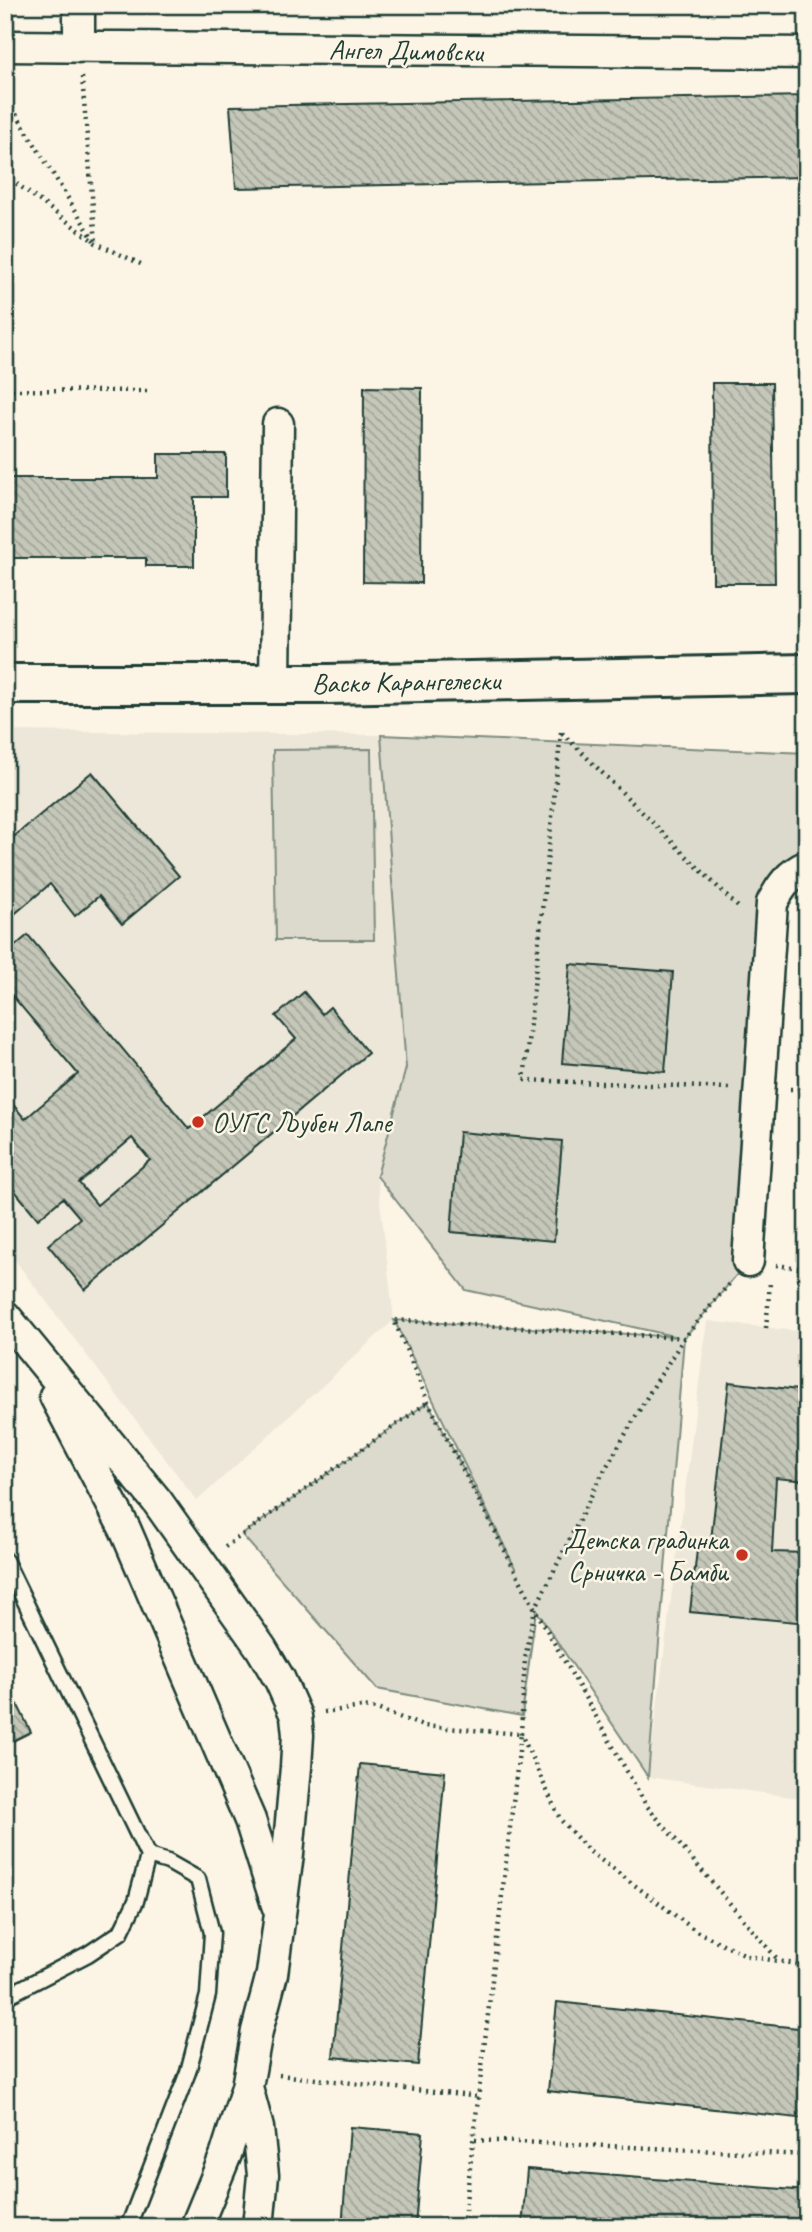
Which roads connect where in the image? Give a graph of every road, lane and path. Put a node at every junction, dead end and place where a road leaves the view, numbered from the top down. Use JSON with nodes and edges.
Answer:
{"nodes":[{"id":1,"x":79,"y":5,"type":"edge"},
{"id":2,"x":5,"y":46,"type":"edge"},
{"id":3,"x":79,"y":47,"type":"junction"},
{"id":4,"x":807,"y":53,"type":"edge"},
{"id":5,"x":5,"y":96,"type":"edge"},
{"id":6,"x":5,"y":175,"type":"edge"},
{"id":7,"x":96,"y":243,"type":"junction"},
{"id":8,"x":143,"y":265,"type":"dead end"},
{"id":9,"x":5,"y":390,"type":"edge"},
{"id":10,"x":148,"y":391,"type":"dead end"},
{"id":11,"x":278,"y":424,"type":"dead end"},
{"id":12,"x":807,"y":674,"type":"edge"},
{"id":13,"x":275,"y":683,"type":"junction"},
{"id":14,"x":5,"y":684,"type":"edge"},
{"id":15,"x":807,"y":866,"type":"edge"},
{"id":16,"x":770,"y":938,"type":"junction"},
{"id":17,"x":760,"y":1089,"type":"junction"},
{"id":18,"x":760,"y":1269,"type":"junction"},
{"id":19,"x":5,"y":1316,"type":"edge"},
{"id":20,"x":766,"y":1328,"type":"dead end"},
{"id":21,"x":684,"y":1338,"type":"junction"},
{"id":22,"x":25,"y":1340,"type":"junction"},
{"id":23,"x":428,"y":1402,"type":"junction"},
{"id":24,"x":5,"y":1560,"type":"edge"},
{"id":25,"x":201,"y":1563,"type":"junction"},
{"id":26,"x":535,"y":1609,"type":"junction"},
{"id":27,"x":296,"y":1716,"type":"junction"},
{"id":28,"x":521,"y":1734,"type":"junction"},
{"id":29,"x":148,"y":1856,"type":"junction"},
{"id":30,"x":279,"y":1912,"type":"junction"},
{"id":31,"x":779,"y":1961,"type":"junction"},
{"id":32,"x":807,"y":1966,"type":"edge"},
{"id":33,"x":5,"y":1997,"type":"edge"},
{"id":34,"x":248,"y":2079,"type":"junction"},
{"id":35,"x":480,"y":2097,"type":"junction"},
{"id":36,"x":475,"y":2140,"type":"junction"},
{"id":37,"x":807,"y":2155,"type":"edge"},
{"id":38,"x":128,"y":2227,"type":"edge"},
{"id":39,"x":196,"y":2227,"type":"edge"},
{"id":40,"x":258,"y":2227,"type":"edge"},
{"id":41,"x":463,"y":2227,"type":"edge"}],
"edges":[{"from":1,"to":3,"type":"street"},
{"from":2,"to":3,"type":"street","name":"Ангел Димовски"},
{"from":3,"to":4,"type":"street","name":"Ангел Димовски"},
{"from":3,"to":7,"type":"path"},
{"from":5,"to":7,"type":"path"},
{"from":6,"to":7,"type":"path"},
{"from":7,"to":8,"type":"path"},
{"from":9,"to":10,"type":"path"},
{"from":11,"to":13,"type":"street"},
{"from":12,"to":13,"type":"street","name":"Васко Карангелески"},
{"from":13,"to":14,"type":"street","name":"Васко Карангелески"},
{"from":15,"to":16,"type":"street"},
{"from":16,"to":17,"type":"street"},
{"from":16,"to":17,"type":"path"},
{"from":17,"to":18,"type":"street"},
{"from":18,"to":20,"type":"path"},
{"from":18,"to":21,"type":"path"},
{"from":19,"to":22,"type":"street"},
{"from":21,"to":23,"type":"path"},
{"from":21,"to":26,"type":"path"},
{"from":22,"to":25,"type":"street"},
{"from":22,"to":30,"type":"street"},
{"from":23,"to":25,"type":"path"},
{"from":23,"to":26,"type":"path"},
{"from":24,"to":29,"type":"lane"},
{"from":25,"to":27,"type":"street"},
{"from":26,"to":28,"type":"path"},
{"from":26,"to":31,"type":"path"},
{"from":27,"to":28,"type":"path"},
{"from":27,"to":30,"type":"street"},
{"from":28,"to":31,"type":"path"},
{"from":28,"to":35,"type":"path"},
{"from":29,"to":33,"type":"lane"},
{"from":29,"to":38,"type":"lane"},
{"from":30,"to":34,"type":"street"},
{"from":31,"to":32,"type":"path"},
{"from":34,"to":35,"type":"path"},
{"from":34,"to":39,"type":"street"},
{"from":34,"to":40,"type":"street"},
{"from":35,"to":36,"type":"path"},
{"from":36,"to":37,"type":"path"},
{"from":36,"to":41,"type":"path"}]}
